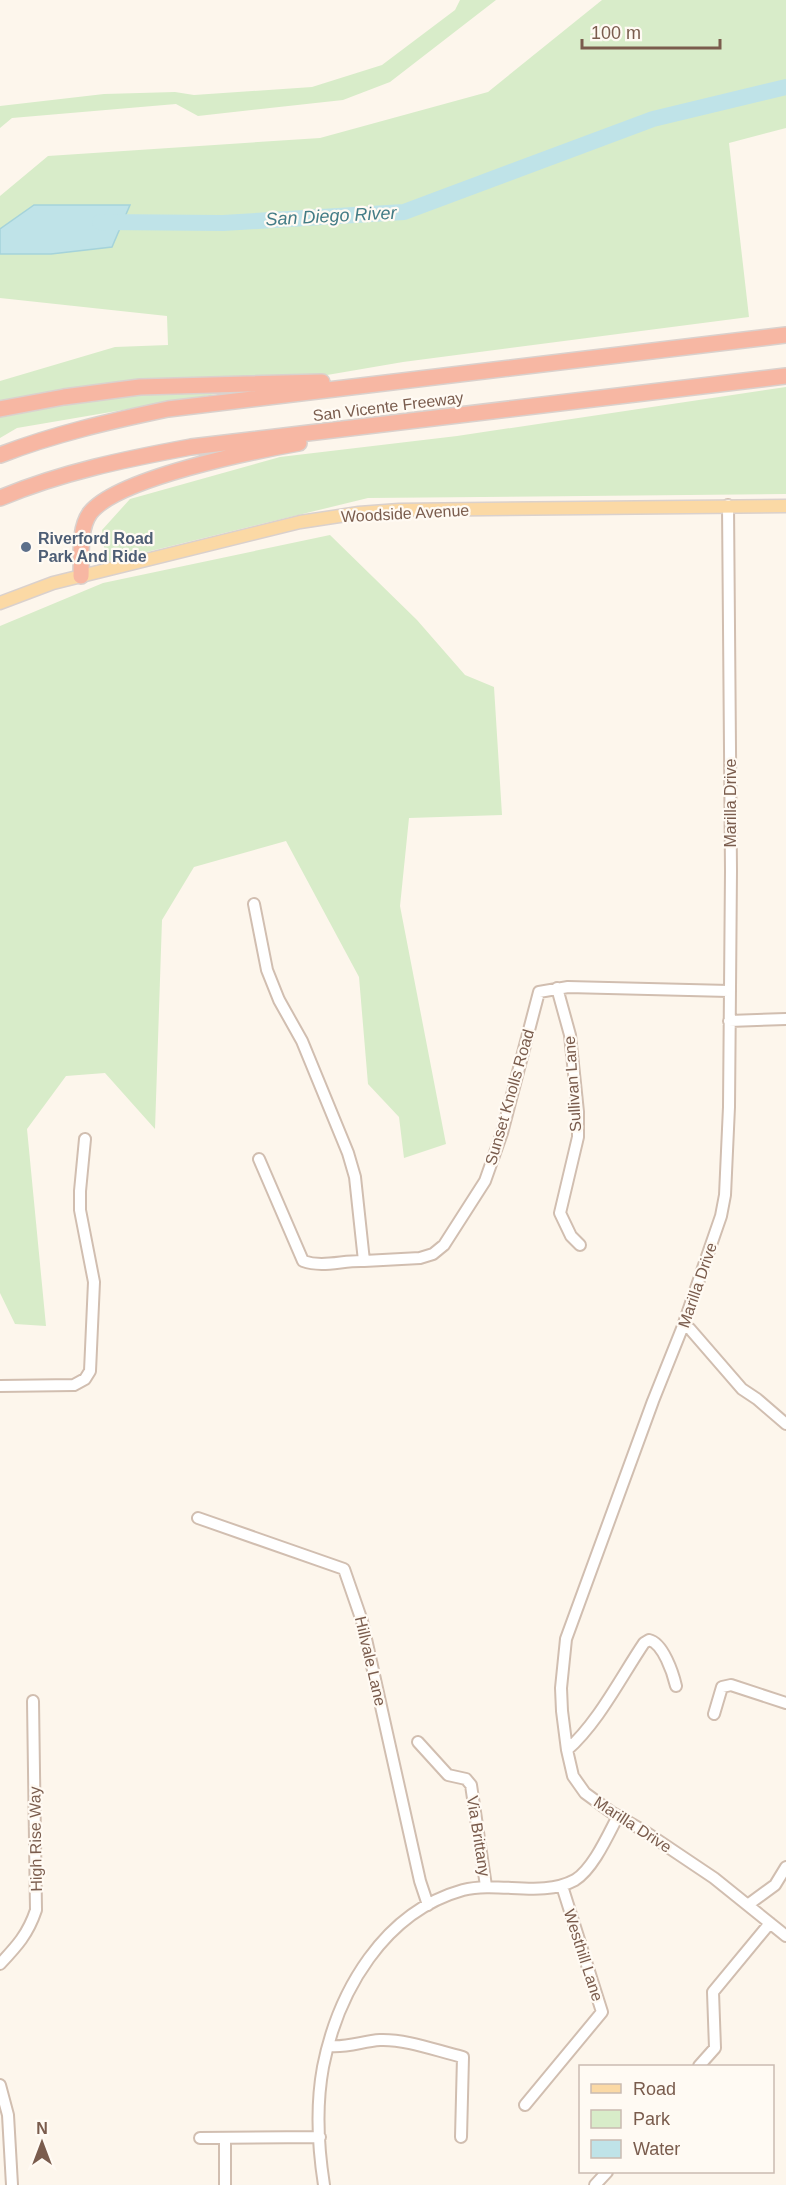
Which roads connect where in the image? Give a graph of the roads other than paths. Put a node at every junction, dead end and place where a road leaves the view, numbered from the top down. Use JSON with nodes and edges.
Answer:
{"nodes":[{"id":1,"x":786,"y":335,"type":"edge"},
{"id":2,"x":786,"y":376,"type":"edge"},
{"id":3,"x":406,"y":380,"type":"junction"},
{"id":4,"x":0,"y":409,"type":"edge"},
{"id":5,"x":480,"y":413,"type":"junction"},
{"id":6,"x":0,"y":455,"type":"edge"},
{"id":7,"x":0,"y":498,"type":"edge"},
{"id":8,"x":728,"y":505,"type":"junction"},
{"id":9,"x":786,"y":506,"type":"edge"},
{"id":10,"x":81,"y":576,"type":"junction"},
{"id":11,"x":0,"y":603,"type":"edge"},
{"id":12,"x":254,"y":904,"type":"dead end"},
{"id":13,"x":557,"y":988,"type":"junction"},
{"id":14,"x":729,"y":992,"type":"junction"},
{"id":15,"x":786,"y":1019,"type":"edge"},
{"id":16,"x":729,"y":1021,"type":"junction"},
{"id":17,"x":85,"y":1139,"type":"dead end"},
{"id":18,"x":259,"y":1159,"type":"dead end"},
{"id":19,"x":580,"y":1245,"type":"dead end"},
{"id":20,"x":364,"y":1261,"type":"junction"},
{"id":21,"x":683,"y":1326,"type":"junction"},
{"id":22,"x":0,"y":1386,"type":"edge"},
{"id":23,"x":786,"y":1424,"type":"edge"},
{"id":24,"x":198,"y":1518,"type":"dead end"},
{"id":25,"x":676,"y":1686,"type":"dead end"},
{"id":26,"x":33,"y":1701,"type":"dead end"},
{"id":27,"x":786,"y":1703,"type":"edge"},
{"id":28,"x":714,"y":1714,"type":"dead end"},
{"id":29,"x":418,"y":1742,"type":"dead end"},
{"id":30,"x":567,"y":1750,"type":"junction"},
{"id":31,"x":618,"y":1816,"type":"junction"},
{"id":32,"x":786,"y":1868,"type":"edge"},
{"id":33,"x":562,"y":1886,"type":"junction"},
{"id":34,"x":486,"y":1887,"type":"junction"},
{"id":35,"x":748,"y":1904,"type":"junction"},
{"id":36,"x":428,"y":1905,"type":"junction"},
{"id":37,"x":770,"y":1923,"type":"junction"},
{"id":38,"x":786,"y":1936,"type":"edge"},
{"id":39,"x":0,"y":1964,"type":"edge"},
{"id":40,"x":329,"y":2046,"type":"junction"},
{"id":41,"x":701,"y":2065,"type":"edge"},
{"id":42,"x":0,"y":2085,"type":"edge"},
{"id":43,"x":525,"y":2105,"type":"dead end"},
{"id":44,"x":461,"y":2136,"type":"dead end"},
{"id":45,"x":320,"y":2137,"type":"junction"},
{"id":46,"x":200,"y":2138,"type":"dead end"},
{"id":47,"x":225,"y":2138,"type":"junction"},
{"id":48,"x":606,"y":2173,"type":"edge"},
{"id":49,"x":12,"y":2185,"type":"edge"},
{"id":50,"x":225,"y":2185,"type":"edge"},
{"id":51,"x":324,"y":2185,"type":"edge"},
{"id":52,"x":595,"y":2185,"type":"edge"}],
"edges":[{"from":1,"to":3,"type":"highway","name":"San Vicente Freeway"},
{"from":2,"to":5,"type":"highway","name":"San Vicente Freeway"},
{"from":3,"to":4,"type":"highway"},
{"from":3,"to":6,"type":"highway","name":"San Vicente Freeway"},
{"from":5,"to":7,"type":"highway","name":"San Vicente Freeway"},
{"from":5,"to":10,"type":"highway"},
{"from":8,"to":9,"type":"main road","name":"Woodside Avenue"},
{"from":8,"to":10,"type":"main road","name":"Woodside Avenue"},
{"from":8,"to":14,"type":"street","name":"Marilla Drive"},
{"from":10,"to":11,"type":"main road","name":"Woodside Avenue"},
{"from":12,"to":20,"type":"street"},
{"from":13,"to":14,"type":"street"},
{"from":13,"to":19,"type":"street","name":"Sullivan Lane"},
{"from":13,"to":20,"type":"street","name":"Sunset Knolls Road"},
{"from":14,"to":16,"type":"street","name":"Marilla Drive"},
{"from":15,"to":16,"type":"street"},
{"from":16,"to":21,"type":"street","name":"Marilla Drive"},
{"from":17,"to":22,"type":"street"},
{"from":18,"to":20,"type":"street"},
{"from":21,"to":23,"type":"street"},
{"from":21,"to":30,"type":"street","name":"Marilla Drive"},
{"from":24,"to":36,"type":"street","name":"Hillvale Lane"},
{"from":25,"to":30,"type":"street"},
{"from":26,"to":39,"type":"street","name":"High Rise Way"},
{"from":27,"to":28,"type":"street"},
{"from":29,"to":34,"type":"street","name":"Via Brittany"},
{"from":30,"to":31,"type":"street","name":"Marilla Drive"},
{"from":31,"to":33,"type":"street"},
{"from":31,"to":35,"type":"street","name":"Marilla Drive"},
{"from":32,"to":35,"type":"street"},
{"from":33,"to":34,"type":"street"},
{"from":33,"to":43,"type":"street","name":"Westhill Lane"},
{"from":34,"to":36,"type":"street"},
{"from":35,"to":37,"type":"street","name":"Marilla Drive"},
{"from":36,"to":40,"type":"street"},
{"from":37,"to":38,"type":"street","name":"Marilla Drive"},
{"from":37,"to":41,"type":"street"},
{"from":40,"to":44,"type":"street"},
{"from":40,"to":45,"type":"street"},
{"from":42,"to":49,"type":"street"},
{"from":45,"to":47,"type":"street"},
{"from":45,"to":51,"type":"street"},
{"from":46,"to":47,"type":"street"},
{"from":47,"to":50,"type":"street"},
{"from":48,"to":52,"type":"street"}]}
